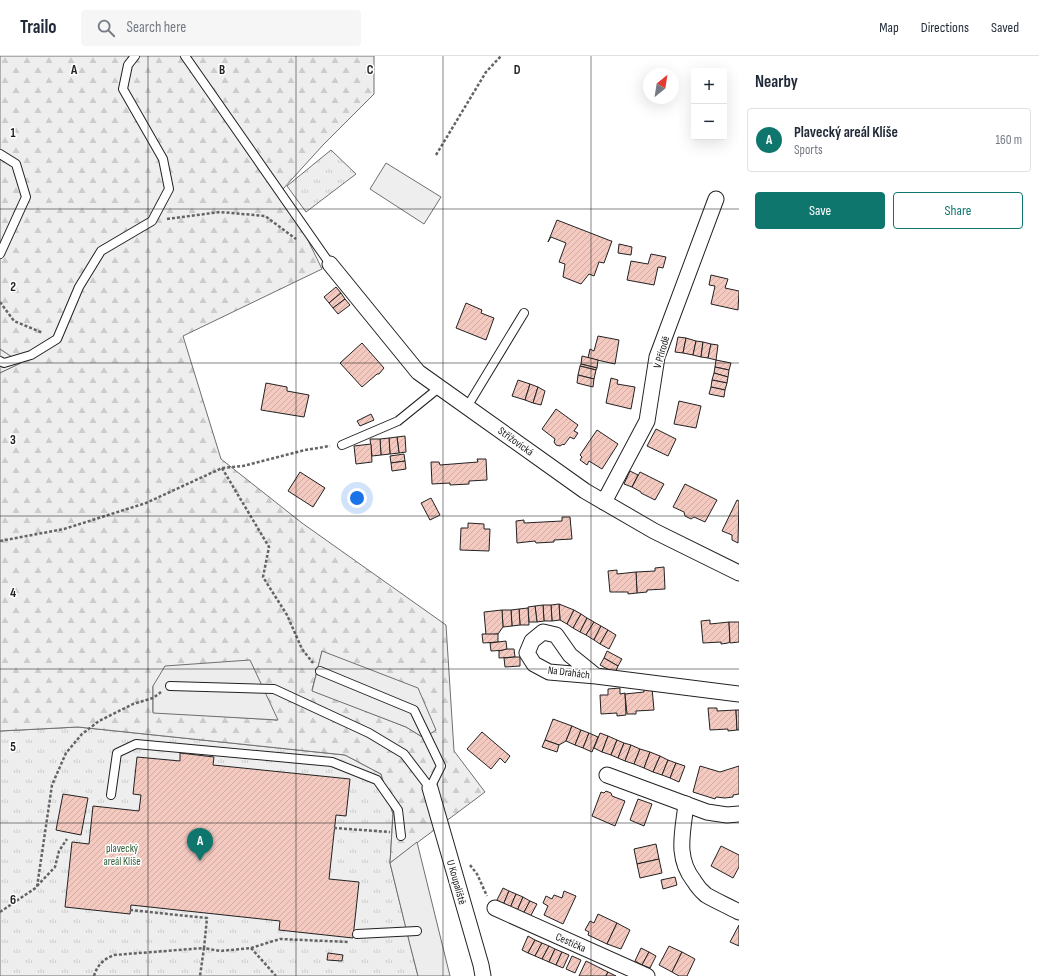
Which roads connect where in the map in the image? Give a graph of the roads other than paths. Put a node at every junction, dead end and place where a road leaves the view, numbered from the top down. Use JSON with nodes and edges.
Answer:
{"nodes":[{"id":1,"x":136,"y":56,"type":"edge"},
{"id":2,"x":185,"y":56,"type":"edge"},
{"id":3,"x":0,"y":154,"type":"edge"},
{"id":4,"x":716,"y":199,"type":"dead end"},
{"id":5,"x":0,"y":254,"type":"edge"},
{"id":6,"x":330,"y":264,"type":"joint"},
{"id":7,"x":524,"y":313,"type":"dead end"},
{"id":8,"x":0,"y":362,"type":"edge"},
{"id":9,"x":440,"y":387,"type":"junction"},
{"id":10,"x":467,"y":407,"type":"junction"},
{"id":11,"x":342,"y":445,"type":"road end"},
{"id":12,"x":604,"y":502,"type":"junction"},
{"id":13,"x":739,"y":573,"type":"edge"},
{"id":14,"x":320,"y":671,"type":"road end"},
{"id":15,"x":596,"y":676,"type":"dead end"},
{"id":16,"x":170,"y":686,"type":"road end"},
{"id":17,"x":739,"y":694,"type":"edge"},
{"id":18,"x":607,"y":775,"type":"dead end"},
{"id":19,"x":430,"y":788,"type":"junction"},
{"id":20,"x":111,"y":795,"type":"dead end"},
{"id":21,"x":686,"y":804,"type":"junction"},
{"id":22,"x":739,"y":814,"type":"edge"},
{"id":23,"x":400,"y":834,"type":"road end"},
{"id":24,"x":495,"y":908,"type":"road end"},
{"id":25,"x":739,"y":912,"type":"edge"},
{"id":26,"x":417,"y":931,"type":"dead end"},
{"id":27,"x":358,"y":934,"type":"road end"},
{"id":28,"x":483,"y":976,"type":"edge"},
{"id":29,"x":647,"y":976,"type":"edge"}],
"edges":[{"from":1,"to":8,"type":"lane"},
{"from":2,"to":6,"type":"lane"},
{"from":3,"to":5,"type":"lane"},
{"from":4,"to":12,"type":"street","name":"V Přírodě"},
{"from":6,"to":9,"type":"street","name":"Střížovická"},
{"from":7,"to":10,"type":"lane"},
{"from":9,"to":10,"type":"street","name":"Střížovická"},
{"from":9,"to":11,"type":"lane"},
{"from":10,"to":12,"type":"street","name":"Střížovická"},
{"from":12,"to":13,"type":"street","name":"Střížovická"},
{"from":14,"to":19,"type":"lane"},
{"from":15,"to":17,"type":"street","name":"Na Drahách"},
{"from":16,"to":19,"type":"lane"},
{"from":18,"to":21,"type":"street"},
{"from":19,"to":28,"type":"street","name":"U Koupaliště"},
{"from":20,"to":23,"type":"lane"},
{"from":21,"to":22,"type":"street"},
{"from":21,"to":25,"type":"street"},
{"from":24,"to":29,"type":"street","name":"Cestička"},
{"from":26,"to":27,"type":"lane"}]}
